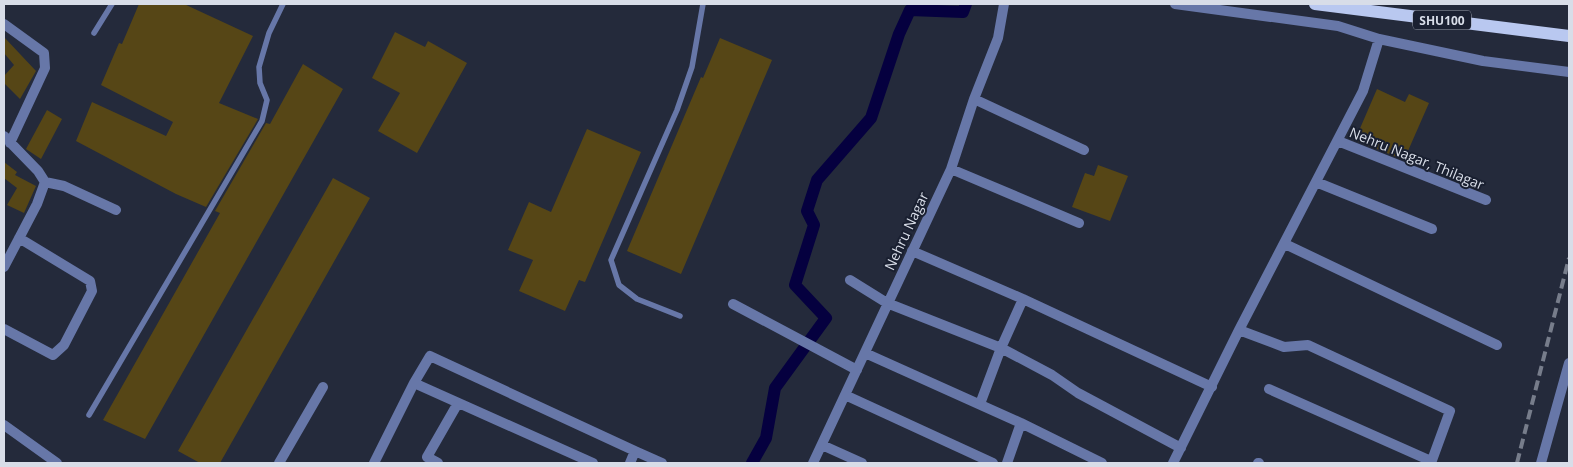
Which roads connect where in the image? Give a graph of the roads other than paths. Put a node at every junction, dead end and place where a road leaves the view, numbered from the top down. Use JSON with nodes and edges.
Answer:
{"nodes":[{"id":1,"x":112,"y":4,"type":"edge"},
{"id":2,"x":283,"y":4,"type":"edge"},
{"id":3,"x":704,"y":4,"type":"edge"},
{"id":4,"x":1004,"y":4,"type":"edge"},
{"id":5,"x":1175,"y":4,"type":"edge"},
{"id":6,"x":1315,"y":4,"type":"edge"},
{"id":7,"x":4,"y":24,"type":"edge"},
{"id":8,"x":94,"y":33,"type":"dead end"},
{"id":9,"x":1569,"y":36,"type":"edge"},
{"id":10,"x":1380,"y":39,"type":"junction"},
{"id":11,"x":1569,"y":72,"type":"edge"},
{"id":12,"x":974,"y":99,"type":"junction"},
{"id":13,"x":7,"y":140,"type":"edge"},
{"id":14,"x":1338,"y":141,"type":"junction"},
{"id":15,"x":1084,"y":150,"type":"dead end"},
{"id":16,"x":951,"y":169,"type":"junction"},
{"id":17,"x":45,"y":182,"type":"junction"},
{"id":18,"x":1316,"y":182,"type":"junction"},
{"id":19,"x":1486,"y":200,"type":"dead end"},
{"id":20,"x":116,"y":210,"type":"dead end"},
{"id":21,"x":1080,"y":223,"type":"dead end"},
{"id":22,"x":1432,"y":229,"type":"dead end"},
{"id":23,"x":19,"y":238,"type":"junction"},
{"id":24,"x":1285,"y":244,"type":"junction"},
{"id":25,"x":912,"y":251,"type":"junction"},
{"id":26,"x":4,"y":267,"type":"edge"},
{"id":27,"x":850,"y":280,"type":"dead end"},
{"id":28,"x":1022,"y":299,"type":"junction"},
{"id":29,"x":887,"y":303,"type":"junction"},
{"id":30,"x":733,"y":304,"type":"dead end"},
{"id":31,"x":680,"y":316,"type":"dead end"},
{"id":32,"x":4,"y":329,"type":"edge"},
{"id":33,"x":1239,"y":330,"type":"junction"},
{"id":34,"x":1497,"y":346,"type":"dead end"},
{"id":35,"x":1001,"y":348,"type":"junction"},
{"id":36,"x":865,"y":353,"type":"junction"},
{"id":37,"x":1569,"y":363,"type":"edge"},
{"id":38,"x":857,"y":370,"type":"junction"},
{"id":39,"x":414,"y":383,"type":"junction"},
{"id":40,"x":323,"y":387,"type":"dead end"},
{"id":41,"x":1212,"y":387,"type":"junction"},
{"id":42,"x":1269,"y":389,"type":"dead end"},
{"id":43,"x":845,"y":394,"type":"junction"},
{"id":44,"x":458,"y":403,"type":"junction"},
{"id":45,"x":980,"y":404,"type":"junction"},
{"id":46,"x":89,"y":414,"type":"dead end"},
{"id":47,"x":1021,"y":423,"type":"junction"},
{"id":48,"x":4,"y":425,"type":"edge"},
{"id":49,"x":822,"y":445,"type":"junction"},
{"id":50,"x":1181,"y":448,"type":"junction"},
{"id":51,"x":635,"y":452,"type":"junction"},
{"id":52,"x":1431,"y":462,"type":"edge"},
{"id":53,"x":57,"y":463,"type":"edge"},
{"id":54,"x":280,"y":463,"type":"edge"},
{"id":55,"x":374,"y":463,"type":"edge"},
{"id":56,"x":438,"y":463,"type":"edge"},
{"id":57,"x":593,"y":463,"type":"edge"},
{"id":58,"x":630,"y":463,"type":"edge"},
{"id":59,"x":662,"y":463,"type":"edge"},
{"id":60,"x":813,"y":463,"type":"edge"},
{"id":61,"x":862,"y":463,"type":"edge"},
{"id":62,"x":993,"y":463,"type":"edge"},
{"id":63,"x":1006,"y":463,"type":"edge"},
{"id":64,"x":1102,"y":463,"type":"edge"},
{"id":65,"x":1173,"y":463,"type":"edge"},
{"id":66,"x":1541,"y":463,"type":"edge"}],
"edges":[{"from":1,"to":8,"type":"lane"},
{"from":2,"to":46,"type":"lane"},
{"from":3,"to":31,"type":"lane"},
{"from":4,"to":12,"type":"street","name":"Nehru Nagar"},
{"from":5,"to":10,"type":"street"},
{"from":6,"to":9,"type":"main road","number":"SHU100"},
{"from":7,"to":13,"type":"street"},
{"from":10,"to":11,"type":"street"},
{"from":10,"to":14,"type":"street"},
{"from":12,"to":15,"type":"street"},
{"from":12,"to":16,"type":"street","name":"Nehru Nagar"},
{"from":13,"to":17,"type":"street"},
{"from":14,"to":18,"type":"street"},
{"from":14,"to":19,"type":"street","name":"Nehru Nagar, Thilagar"},
{"from":16,"to":21,"type":"street"},
{"from":16,"to":25,"type":"street","name":"Nehru Nagar"},
{"from":17,"to":20,"type":"street"},
{"from":17,"to":23,"type":"street"},
{"from":18,"to":22,"type":"street"},
{"from":18,"to":24,"type":"street"},
{"from":23,"to":26,"type":"street"},
{"from":23,"to":32,"type":"street"},
{"from":24,"to":33,"type":"street"},
{"from":24,"to":34,"type":"street"},
{"from":25,"to":28,"type":"street"},
{"from":25,"to":29,"type":"street","name":"Nehru Nagar"},
{"from":27,"to":29,"type":"street"},
{"from":28,"to":35,"type":"street"},
{"from":28,"to":41,"type":"street"},
{"from":29,"to":35,"type":"street"},
{"from":29,"to":36,"type":"street","name":"Nehru Nagar"},
{"from":30,"to":38,"type":"street"},
{"from":33,"to":41,"type":"street"},
{"from":33,"to":52,"type":"street"},
{"from":35,"to":45,"type":"street"},
{"from":35,"to":50,"type":"street"},
{"from":36,"to":38,"type":"street","name":"Nehru Nagar"},
{"from":36,"to":45,"type":"street"},
{"from":37,"to":66,"type":"street"},
{"from":38,"to":43,"type":"street","name":"Nehru Nagar"},
{"from":39,"to":44,"type":"street"},
{"from":39,"to":51,"type":"street"},
{"from":39,"to":55,"type":"street"},
{"from":40,"to":54,"type":"street"},
{"from":41,"to":50,"type":"street"},
{"from":42,"to":52,"type":"street"},
{"from":43,"to":49,"type":"street","name":"Nehru Nagar"},
{"from":43,"to":62,"type":"street"},
{"from":44,"to":56,"type":"street"},
{"from":44,"to":57,"type":"street"},
{"from":45,"to":47,"type":"street"},
{"from":47,"to":63,"type":"street"},
{"from":47,"to":64,"type":"street"},
{"from":48,"to":53,"type":"street"},
{"from":49,"to":60,"type":"street","name":"Nehru Nagar"},
{"from":49,"to":61,"type":"street"},
{"from":50,"to":65,"type":"street"},
{"from":51,"to":58,"type":"street"},
{"from":51,"to":59,"type":"street"}]}
